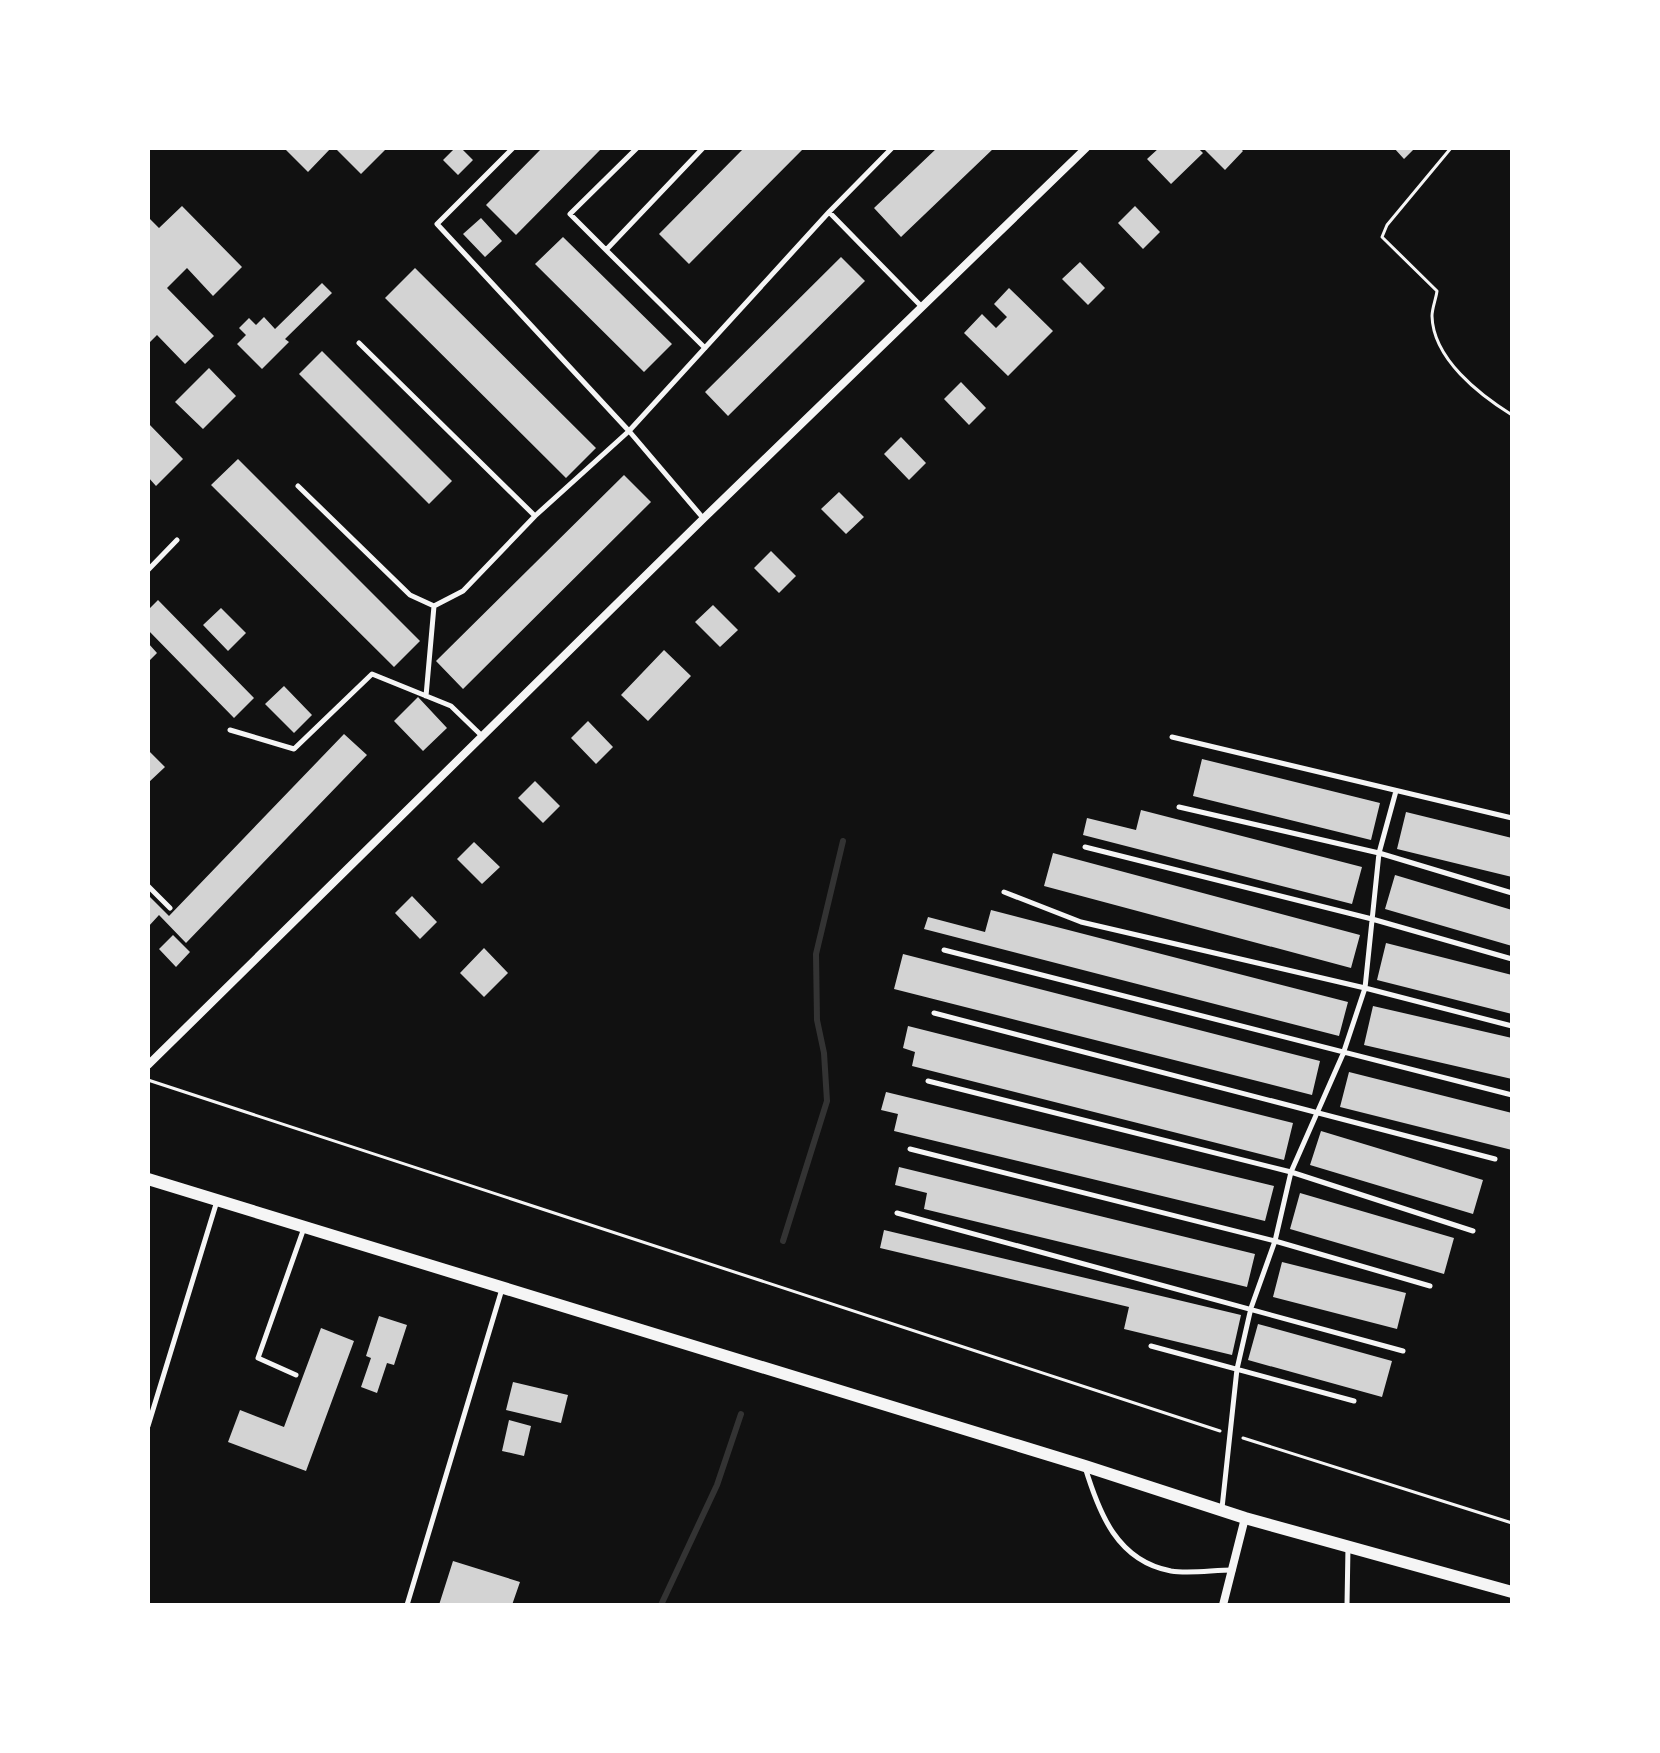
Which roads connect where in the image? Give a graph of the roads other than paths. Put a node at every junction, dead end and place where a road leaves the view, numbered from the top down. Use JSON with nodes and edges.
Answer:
{"nodes":[{"id":1,"x":513,"y":148,"type":"edge"},
{"id":2,"x":637,"y":148,"type":"edge"},
{"id":3,"x":703,"y":148,"type":"edge"},
{"id":4,"x":892,"y":148,"type":"edge"},
{"id":5,"x":1086,"y":148,"type":"edge"},
{"id":6,"x":829,"y":212,"type":"junction"},
{"id":7,"x":606,"y":250,"type":"junction"},
{"id":8,"x":923,"y":308,"type":"junction"},
{"id":9,"x":359,"y":343,"type":"dead end"},
{"id":10,"x":705,"y":348,"type":"junction"},
{"id":11,"x":629,"y":431,"type":"junction"},
{"id":12,"x":298,"y":486,"type":"dead end"},
{"id":13,"x":535,"y":516,"type":"junction"},
{"id":14,"x":704,"y":518,"type":"junction"},
{"id":15,"x":177,"y":540,"type":"dead end"},
{"id":16,"x":148,"y":570,"type":"edge"},
{"id":17,"x":434,"y":606,"type":"junction"},
{"id":18,"x":426,"y":696,"type":"junction"},
{"id":19,"x":230,"y":730,"type":"dead end"},
{"id":20,"x":483,"y":737,"type":"junction"},
{"id":21,"x":1172,"y":737,"type":"dead end"},
{"id":22,"x":1396,"y":791,"type":"junction"},
{"id":23,"x":1179,"y":807,"type":"dead end"},
{"id":24,"x":1512,"y":818,"type":"edge"},
{"id":25,"x":1085,"y":847,"type":"dead end"},
{"id":26,"x":1379,"y":853,"type":"junction"},
{"id":27,"x":148,"y":886,"type":"edge"},
{"id":28,"x":1004,"y":892,"type":"dead end"},
{"id":29,"x":1512,"y":893,"type":"edge"},
{"id":30,"x":170,"y":908,"type":"dead end"},
{"id":31,"x":1372,"y":919,"type":"junction"},
{"id":32,"x":944,"y":950,"type":"dead end"},
{"id":33,"x":1512,"y":959,"type":"edge"},
{"id":34,"x":1365,"y":988,"type":"junction"},
{"id":35,"x":934,"y":1013,"type":"dead end"},
{"id":36,"x":1512,"y":1026,"type":"edge"},
{"id":37,"x":1343,"y":1054,"type":"junction"},
{"id":38,"x":148,"y":1065,"type":"edge"},
{"id":39,"x":928,"y":1081,"type":"dead end"},
{"id":40,"x":1512,"y":1095,"type":"edge"},
{"id":41,"x":1316,"y":1111,"type":"junction"},
{"id":42,"x":910,"y":1149,"type":"dead end"},
{"id":43,"x":1495,"y":1159,"type":"dead end"},
{"id":44,"x":1291,"y":1172,"type":"junction"},
{"id":45,"x":148,"y":1179,"type":"edge"},
{"id":46,"x":217,"y":1200,"type":"junction"},
{"id":47,"x":897,"y":1213,"type":"dead end"},
{"id":48,"x":305,"y":1227,"type":"junction"},
{"id":49,"x":1473,"y":1231,"type":"dead end"},
{"id":50,"x":1275,"y":1241,"type":"junction"},
{"id":51,"x":1430,"y":1286,"type":"dead end"},
{"id":52,"x":503,"y":1288,"type":"junction"},
{"id":53,"x":1251,"y":1308,"type":"junction"},
{"id":54,"x":1151,"y":1346,"type":"dead end"},
{"id":55,"x":1403,"y":1351,"type":"dead end"},
{"id":56,"x":1237,"y":1369,"type":"junction"},
{"id":57,"x":296,"y":1375,"type":"dead end"},
{"id":58,"x":1354,"y":1401,"type":"dead end"},
{"id":59,"x":148,"y":1426,"type":"edge"},
{"id":60,"x":1085,"y":1466,"type":"junction"},
{"id":61,"x":1222,"y":1511,"type":"junction"},
{"id":62,"x":1245,"y":1518,"type":"junction"},
{"id":63,"x":1348,"y":1547,"type":"junction"},
{"id":64,"x":1233,"y":1570,"type":"junction"},
{"id":65,"x":1512,"y":1592,"type":"edge"},
{"id":66,"x":407,"y":1605,"type":"edge"},
{"id":67,"x":1223,"y":1605,"type":"edge"},
{"id":68,"x":1347,"y":1605,"type":"edge"}],
"edges":[{"from":1,"to":11,"type":"lane"},
{"from":2,"to":7,"type":"lane"},
{"from":3,"to":7,"type":"lane"},
{"from":4,"to":6,"type":"lane"},
{"from":5,"to":8,"type":"street"},
{"from":6,"to":8,"type":"lane"},
{"from":6,"to":10,"type":"lane"},
{"from":7,"to":10,"type":"lane"},
{"from":8,"to":14,"type":"street"},
{"from":9,"to":13,"type":"lane"},
{"from":10,"to":11,"type":"lane"},
{"from":11,"to":13,"type":"lane"},
{"from":11,"to":14,"type":"lane"},
{"from":12,"to":17,"type":"lane"},
{"from":13,"to":17,"type":"lane"},
{"from":14,"to":20,"type":"street"},
{"from":15,"to":16,"type":"lane"},
{"from":17,"to":18,"type":"lane"},
{"from":18,"to":19,"type":"lane"},
{"from":18,"to":20,"type":"lane"},
{"from":20,"to":38,"type":"street"},
{"from":21,"to":22,"type":"lane"},
{"from":22,"to":24,"type":"lane"},
{"from":22,"to":26,"type":"lane"},
{"from":23,"to":26,"type":"lane"},
{"from":25,"to":31,"type":"lane"},
{"from":26,"to":29,"type":"lane"},
{"from":26,"to":31,"type":"lane"},
{"from":27,"to":30,"type":"lane"},
{"from":28,"to":34,"type":"lane"},
{"from":31,"to":33,"type":"lane"},
{"from":31,"to":34,"type":"lane"},
{"from":32,"to":37,"type":"lane"},
{"from":34,"to":36,"type":"lane"},
{"from":34,"to":37,"type":"lane"},
{"from":35,"to":41,"type":"lane"},
{"from":37,"to":40,"type":"lane"},
{"from":37,"to":41,"type":"lane"},
{"from":39,"to":44,"type":"lane"},
{"from":41,"to":43,"type":"lane"},
{"from":41,"to":44,"type":"lane"},
{"from":42,"to":50,"type":"lane"},
{"from":44,"to":49,"type":"lane"},
{"from":44,"to":50,"type":"lane"},
{"from":45,"to":46,"type":"street"},
{"from":46,"to":48,"type":"street"},
{"from":46,"to":59,"type":"lane"},
{"from":47,"to":53,"type":"lane"},
{"from":48,"to":52,"type":"street"},
{"from":48,"to":57,"type":"lane"},
{"from":50,"to":51,"type":"lane"},
{"from":50,"to":53,"type":"lane"},
{"from":52,"to":60,"type":"street"},
{"from":52,"to":66,"type":"lane"},
{"from":53,"to":55,"type":"lane"},
{"from":53,"to":56,"type":"lane"},
{"from":54,"to":56,"type":"lane"},
{"from":56,"to":58,"type":"lane"},
{"from":56,"to":61,"type":"lane"},
{"from":60,"to":61,"type":"street"},
{"from":60,"to":64,"type":"lane"},
{"from":61,"to":62,"type":"street"},
{"from":62,"to":63,"type":"street"},
{"from":62,"to":64,"type":"street"},
{"from":63,"to":65,"type":"street"},
{"from":63,"to":68,"type":"lane"},
{"from":64,"to":67,"type":"street"}]}
